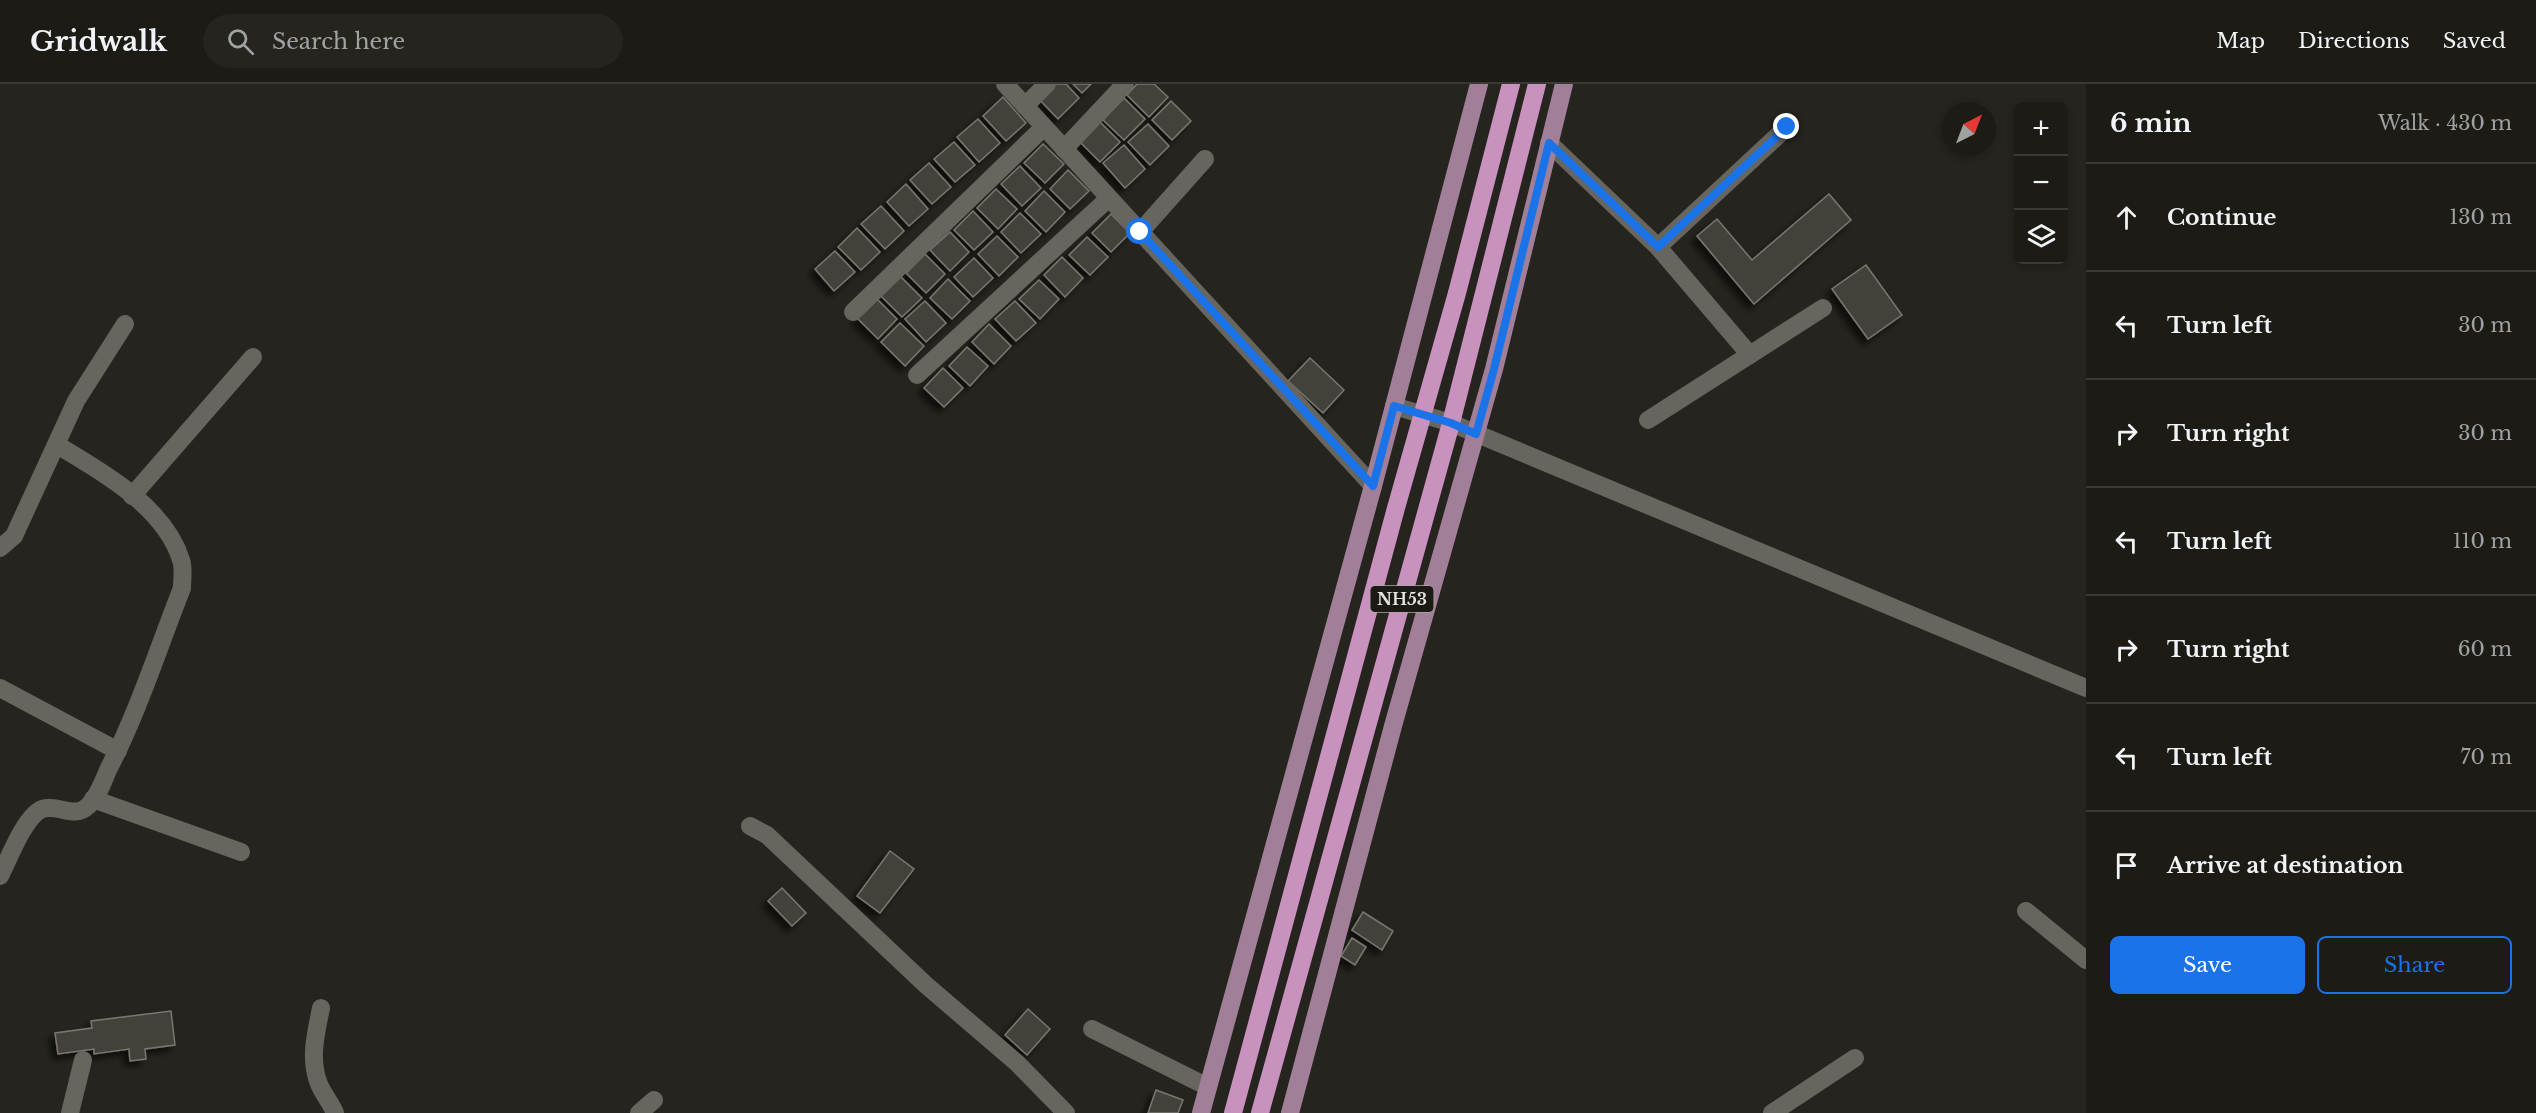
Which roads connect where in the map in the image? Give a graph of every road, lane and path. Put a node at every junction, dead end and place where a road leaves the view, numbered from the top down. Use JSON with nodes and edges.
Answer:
{"nodes":[{"id":1,"x":1005,"y":84,"type":"edge"},
{"id":2,"x":1047,"y":84,"type":"edge"},
{"id":3,"x":1125,"y":84,"type":"edge"},
{"id":4,"x":1479,"y":84,"type":"edge"},
{"id":5,"x":1511,"y":84,"type":"edge"},
{"id":6,"x":1537,"y":84,"type":"edge"},
{"id":7,"x":1563,"y":84,"type":"edge"},
{"id":8,"x":1025,"y":106,"type":"junction"},
{"id":9,"x":1044,"y":127,"type":"junction"},
{"id":10,"x":1787,"y":127,"type":"dead end"},
{"id":11,"x":1549,"y":143,"type":"junction"},
{"id":12,"x":1064,"y":149,"type":"junction"},
{"id":13,"x":1205,"y":159,"type":"dead end"},
{"id":14,"x":1109,"y":198,"type":"junction"},
{"id":15,"x":1140,"y":232,"type":"junction"},
{"id":16,"x":1658,"y":247,"type":"junction"},
{"id":17,"x":1823,"y":308,"type":"dead end"},
{"id":18,"x":853,"y":312,"type":"dead end"},
{"id":19,"x":125,"y":324,"type":"dead end"},
{"id":20,"x":1750,"y":355,"type":"junction"},
{"id":21,"x":253,"y":357,"type":"dead end"},
{"id":22,"x":917,"y":375,"type":"dead end"},
{"id":23,"x":1394,"y":406,"type":"junction"},
{"id":24,"x":1422,"y":414,"type":"junction"},
{"id":25,"x":1648,"y":420,"type":"dead end"},
{"id":26,"x":1451,"y":423,"type":"junction"},
{"id":27,"x":1476,"y":434,"type":"junction"},
{"id":28,"x":57,"y":445,"type":"junction"},
{"id":29,"x":1373,"y":486,"type":"junction"},
{"id":30,"x":132,"y":496,"type":"junction"},
{"id":31,"x":0,"y":548,"type":"edge"},
{"id":32,"x":0,"y":688,"type":"edge"},
{"id":33,"x":2086,"y":688,"type":"edge"},
{"id":34,"x":118,"y":751,"type":"junction"},
{"id":35,"x":93,"y":800,"type":"junction"},
{"id":36,"x":750,"y":826,"type":"dead end"},
{"id":37,"x":241,"y":852,"type":"dead end"},
{"id":38,"x":0,"y":876,"type":"edge"},
{"id":39,"x":2026,"y":911,"type":"dead end"},
{"id":40,"x":2086,"y":960,"type":"edge"},
{"id":41,"x":321,"y":1008,"type":"dead end"},
{"id":42,"x":1092,"y":1029,"type":"dead end"},
{"id":43,"x":1855,"y":1058,"type":"dead end"},
{"id":44,"x":83,"y":1060,"type":"dead end"},
{"id":45,"x":1208,"y":1087,"type":"junction"},
{"id":46,"x":654,"y":1100,"type":"dead end"},
{"id":47,"x":70,"y":1113,"type":"edge"},
{"id":48,"x":335,"y":1113,"type":"edge"},
{"id":49,"x":639,"y":1113,"type":"edge"},
{"id":50,"x":1066,"y":1113,"type":"edge"},
{"id":51,"x":1201,"y":1113,"type":"edge"},
{"id":52,"x":1233,"y":1113,"type":"edge"},
{"id":53,"x":1260,"y":1113,"type":"edge"},
{"id":54,"x":1290,"y":1113,"type":"edge"},
{"id":55,"x":1772,"y":1113,"type":"edge"}],
"edges":[{"from":1,"to":8,"type":"street"},
{"from":2,"to":8,"type":"street"},
{"from":3,"to":12,"type":"street"},
{"from":4,"to":23,"type":"main road"},
{"from":5,"to":24,"type":"highway","number":"NH53"},
{"from":6,"to":26,"type":"highway","number":"NH53"},
{"from":7,"to":11,"type":"main road"},
{"from":8,"to":9,"type":"street"},
{"from":9,"to":12,"type":"street"},
{"from":9,"to":18,"type":"street"},
{"from":10,"to":16,"type":"street"},
{"from":11,"to":16,"type":"street"},
{"from":11,"to":27,"type":"main road"},
{"from":12,"to":14,"type":"street"},
{"from":13,"to":15,"type":"street"},
{"from":14,"to":15,"type":"street"},
{"from":14,"to":22,"type":"street"},
{"from":15,"to":29,"type":"street"},
{"from":16,"to":20,"type":"street"},
{"from":17,"to":20,"type":"street"},
{"from":19,"to":28,"type":"street"},
{"from":20,"to":25,"type":"street"},
{"from":21,"to":30,"type":"street"},
{"from":23,"to":24,"type":"street"},
{"from":23,"to":29,"type":"main road"},
{"from":24,"to":26,"type":"street"},
{"from":24,"to":52,"type":"highway","number":"NH53"},
{"from":26,"to":27,"type":"street"},
{"from":26,"to":53,"type":"highway","number":"NH53"},
{"from":27,"to":33,"type":"street"},
{"from":27,"to":54,"type":"main road"},
{"from":28,"to":30,"type":"street"},
{"from":28,"to":31,"type":"street"},
{"from":29,"to":45,"type":"main road"},
{"from":30,"to":34,"type":"street"},
{"from":32,"to":34,"type":"street"},
{"from":34,"to":35,"type":"street"},
{"from":35,"to":37,"type":"street"},
{"from":35,"to":38,"type":"street"},
{"from":36,"to":50,"type":"street"},
{"from":39,"to":40,"type":"street"},
{"from":41,"to":48,"type":"street"},
{"from":42,"to":45,"type":"street"},
{"from":43,"to":55,"type":"street"},
{"from":44,"to":47,"type":"street"},
{"from":45,"to":51,"type":"main road"},
{"from":46,"to":49,"type":"street"}]}
